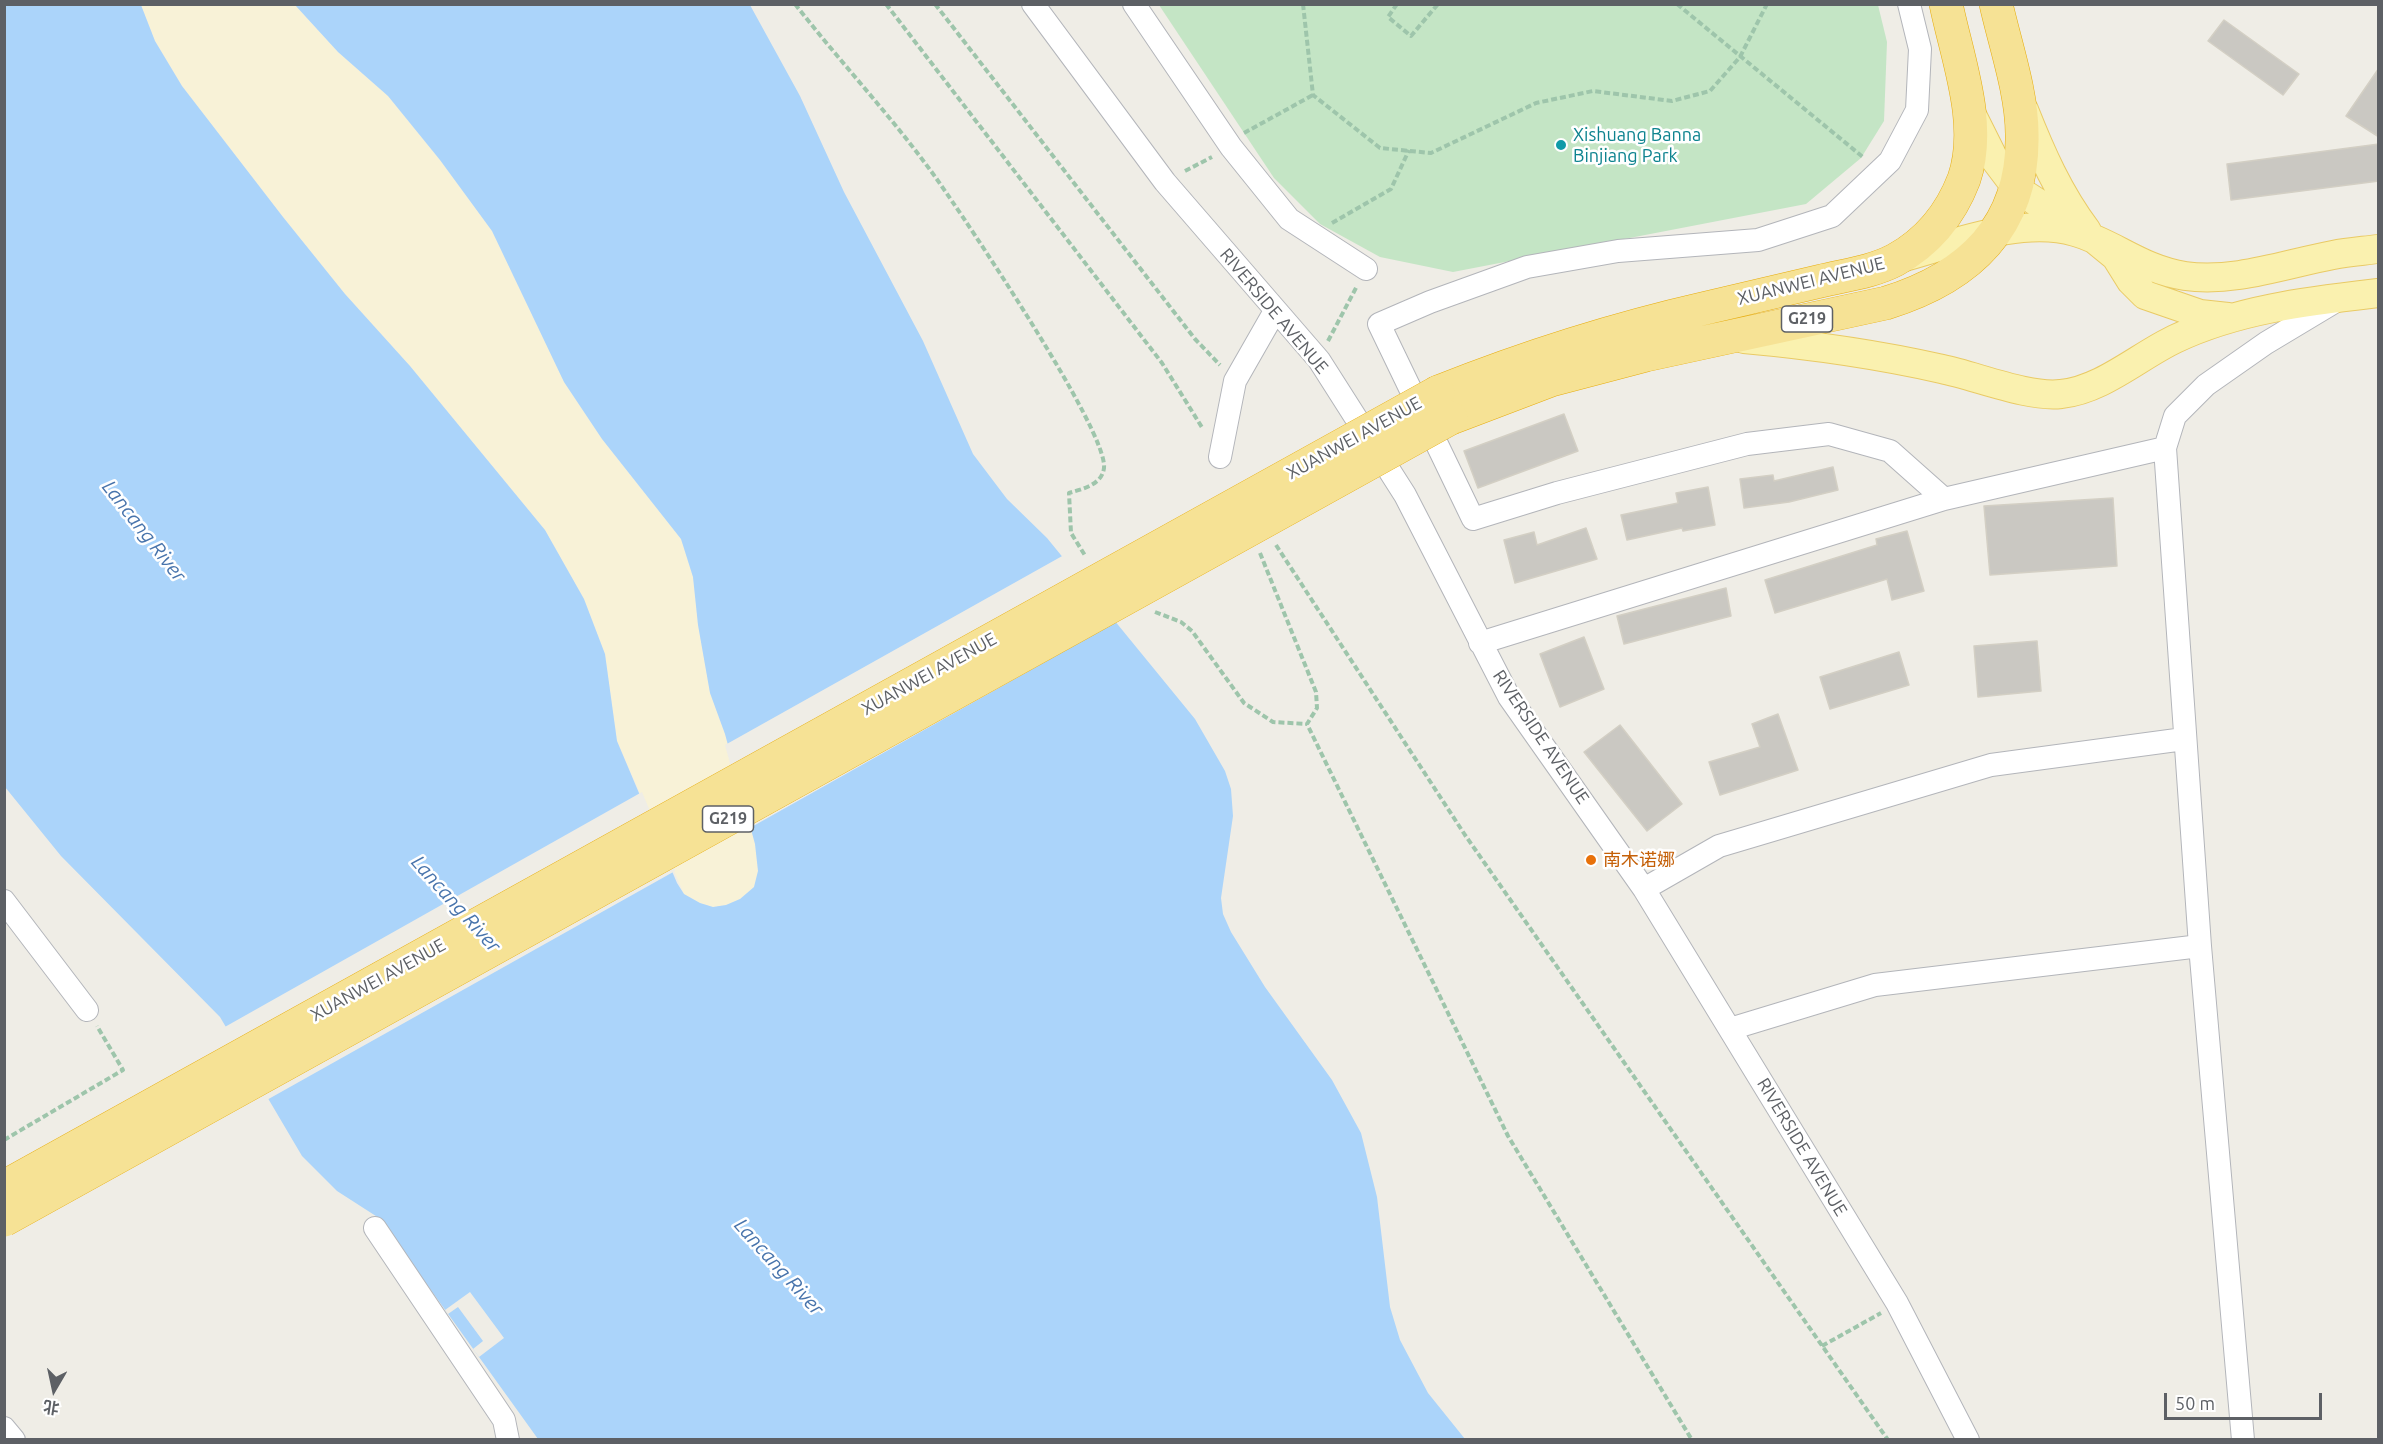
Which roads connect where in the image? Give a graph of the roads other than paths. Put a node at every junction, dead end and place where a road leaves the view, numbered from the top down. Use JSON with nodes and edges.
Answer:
{"nodes":[{"id":1,"x":1033,"y":4,"type":"edge"},
{"id":2,"x":1134,"y":4,"type":"edge"},
{"id":3,"x":1909,"y":4,"type":"edge"},
{"id":4,"x":1946,"y":4,"type":"edge"},
{"id":5,"x":1996,"y":4,"type":"edge"},
{"id":6,"x":2014,"y":82,"type":"junction"},
{"id":7,"x":1967,"y":103,"type":"junction"},
{"id":8,"x":2018,"y":190,"type":"junction"},
{"id":9,"x":1996,"y":231,"type":"junction"},
{"id":10,"x":2094,"y":239,"type":"junction"},
{"id":11,"x":2379,"y":249,"type":"edge"},
{"id":12,"x":1894,"y":260,"type":"junction"},
{"id":13,"x":1366,"y":269,"type":"road end"},
{"id":14,"x":2379,"y":293,"type":"edge"},
{"id":15,"x":2343,"y":297,"type":"junction"},
{"id":16,"x":1275,"y":311,"type":"junction"},
{"id":17,"x":2229,"y":318,"type":"junction"},
{"id":18,"x":1724,"y":337,"type":"junction"},
{"id":19,"x":1444,"y":405,"type":"junction"},
{"id":20,"x":2165,"y":448,"type":"junction"},
{"id":21,"x":1220,"y":456,"type":"road end"},
{"id":22,"x":1944,"y":499,"type":"junction"},
{"id":23,"x":1480,"y":643,"type":"junction"},
{"id":24,"x":2184,"y":739,"type":"junction"},
{"id":25,"x":1644,"y":889,"type":"junction"},
{"id":26,"x":4,"y":901,"type":"edge"},
{"id":27,"x":2200,"y":946,"type":"junction"},
{"id":28,"x":87,"y":1010,"type":"road end"},
{"id":29,"x":1730,"y":1029,"type":"junction"},
{"id":30,"x":4,"y":1187,"type":"edge"},
{"id":31,"x":4,"y":1220,"type":"edge"},
{"id":32,"x":375,"y":1228,"type":"dead end"},
{"id":33,"x":4,"y":1428,"type":"edge"},
{"id":34,"x":14,"y":1440,"type":"edge"},
{"id":35,"x":508,"y":1440,"type":"edge"},
{"id":36,"x":1968,"y":1440,"type":"edge"},
{"id":37,"x":2243,"y":1440,"type":"edge"}],
"edges":[{"from":1,"to":16,"type":"street","name":"RIVERSIDE AVENUE"},
{"from":2,"to":13,"type":"street"},
{"from":3,"to":22,"type":"street"},
{"from":4,"to":7,"type":"highway","number":"G219"},
{"from":5,"to":6,"type":"highway","number":"G219"},
{"from":6,"to":8,"type":"highway","name":"XUANWEI AVENUE","number":"G219"},
{"from":6,"to":10,"type":"main road"},
{"from":7,"to":8,"type":"main road"},
{"from":7,"to":12,"type":"highway","name":"XUANWEI AVENUE","number":"G219"},
{"from":8,"to":9,"type":"highway","name":"XUANWEI AVENUE","number":"G219"},
{"from":8,"to":10,"type":"main road"},
{"from":9,"to":10,"type":"main road","name":"XUANWEI AVENUE"},
{"from":9,"to":12,"type":"main road","name":"XUANWEI AVENUE"},
{"from":9,"to":18,"type":"highway","name":"XUANWEI AVENUE","number":"G219"},
{"from":10,"to":11,"type":"main road","name":"XUANWEI AVENUE"},
{"from":10,"to":17,"type":"main road"},
{"from":12,"to":19,"type":"highway","name":"XUANWEI AVENUE","number":"G219"},
{"from":14,"to":15,"type":"main road","name":"XUANWEI AVENUE"},
{"from":15,"to":17,"type":"main road","name":"XUANWEI AVENUE"},
{"from":15,"to":20,"type":"street"},
{"from":16,"to":21,"type":"street"},
{"from":16,"to":23,"type":"street","name":"RIVERSIDE AVENUE"},
{"from":17,"to":18,"type":"main road","name":"XUANWEI AVENUE"},
{"from":18,"to":19,"type":"highway","name":"XUANWEI AVENUE","number":"G219"},
{"from":19,"to":30,"type":"highway","name":"XUANWEI AVENUE","number":"G219","bridge":true},
{"from":19,"to":31,"type":"highway","name":"XUANWEI AVENUE","number":"G219","bridge":true},
{"from":20,"to":22,"type":"street"},
{"from":20,"to":24,"type":"street"},
{"from":22,"to":23,"type":"street"},
{"from":23,"to":25,"type":"street","name":"RIVERSIDE AVENUE"},
{"from":24,"to":25,"type":"street"},
{"from":24,"to":27,"type":"street"},
{"from":25,"to":29,"type":"street","name":"RIVERSIDE AVENUE"},
{"from":26,"to":28,"type":"street"},
{"from":27,"to":29,"type":"street"},
{"from":27,"to":37,"type":"street"},
{"from":29,"to":36,"type":"street","name":"RIVERSIDE AVENUE"},
{"from":32,"to":35,"type":"street"},
{"from":33,"to":34,"type":"street"}]}
